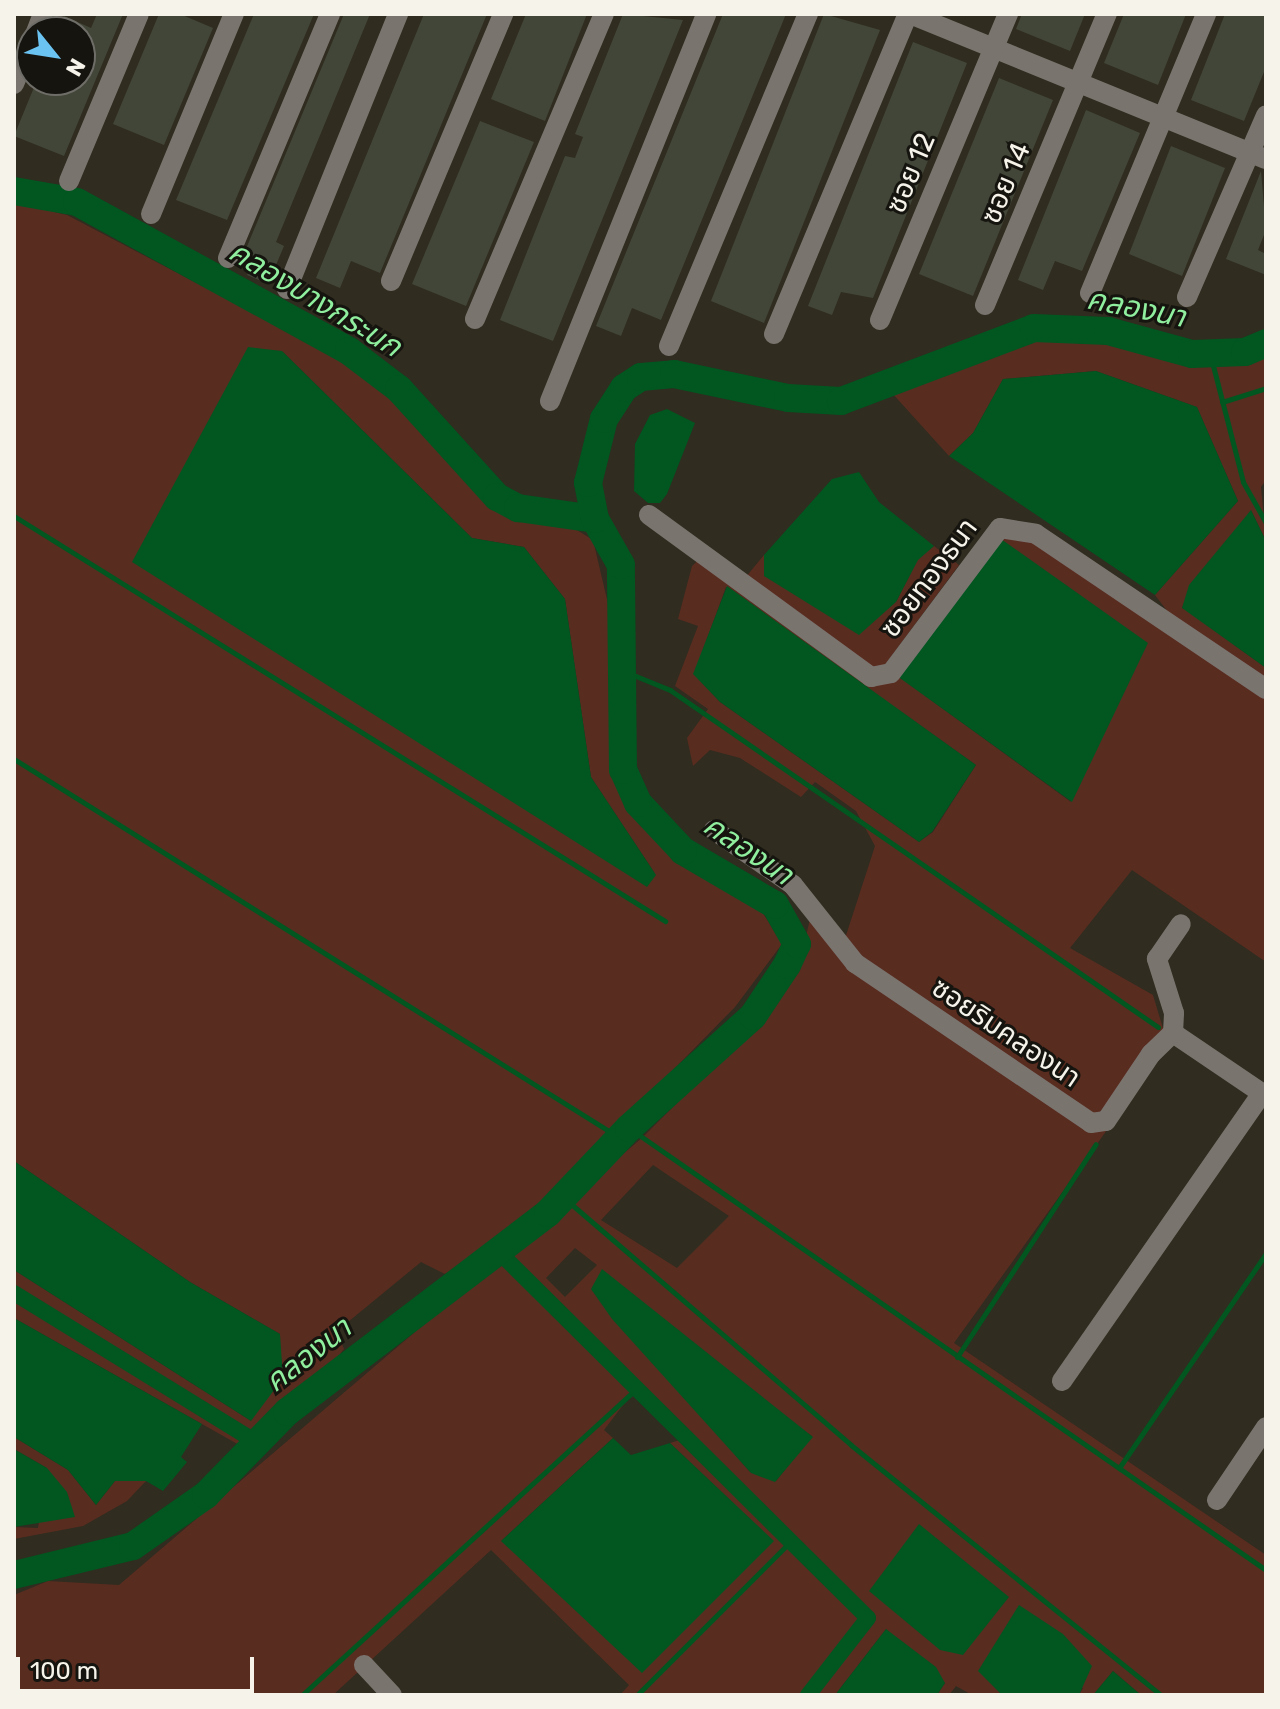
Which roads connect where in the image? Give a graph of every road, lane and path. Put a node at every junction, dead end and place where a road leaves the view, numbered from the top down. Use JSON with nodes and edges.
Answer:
{"nodes":[{"id":1,"x":139,"y":14,"type":"edge"},
{"id":2,"x":234,"y":14,"type":"edge"},
{"id":3,"x":330,"y":14,"type":"edge"},
{"id":4,"x":398,"y":14,"type":"edge"},
{"id":5,"x":503,"y":14,"type":"edge"},
{"id":6,"x":604,"y":14,"type":"edge"},
{"id":7,"x":706,"y":14,"type":"edge"},
{"id":8,"x":808,"y":14,"type":"edge"},
{"id":9,"x":909,"y":14,"type":"edge"},
{"id":10,"x":1008,"y":14,"type":"edge"},
{"id":11,"x":1107,"y":14,"type":"edge"},
{"id":12,"x":1206,"y":14,"type":"edge"},
{"id":13,"x":994,"y":48,"type":"junction"},
{"id":14,"x":1079,"y":83,"type":"junction"},
{"id":15,"x":1266,"y":115,"type":"edge"},
{"id":16,"x":1165,"y":118,"type":"junction"},
{"id":17,"x":1258,"y":156,"type":"edge"},
{"id":18,"x":69,"y":181,"type":"dead end"},
{"id":19,"x":151,"y":214,"type":"dead end"},
{"id":20,"x":228,"y":258,"type":"dead end"},
{"id":21,"x":391,"y":281,"type":"dead end"},
{"id":22,"x":287,"y":289,"type":"dead end"},
{"id":23,"x":1090,"y":293,"type":"dead end"},
{"id":24,"x":1187,"y":297,"type":"dead end"},
{"id":25,"x":985,"y":305,"type":"dead end"},
{"id":26,"x":475,"y":319,"type":"dead end"},
{"id":27,"x":880,"y":320,"type":"dead end"},
{"id":28,"x":774,"y":334,"type":"dead end"},
{"id":29,"x":669,"y":346,"type":"dead end"},
{"id":30,"x":550,"y":401,"type":"dead end"},
{"id":31,"x":649,"y":515,"type":"dead end"},
{"id":32,"x":1266,"y":689,"type":"edge"},
{"id":33,"x":714,"y":830,"type":"dead end"},
{"id":34,"x":1181,"y":924,"type":"dead end"},
{"id":35,"x":1173,"y":1033,"type":"junction"},
{"id":36,"x":1264,"y":1094,"type":"edge"},
{"id":37,"x":1062,"y":1381,"type":"dead end"},
{"id":38,"x":1266,"y":1427,"type":"edge"},
{"id":39,"x":1217,"y":1500,"type":"dead end"},
{"id":40,"x":364,"y":1665,"type":"dead end"},
{"id":41,"x":392,"y":1695,"type":"edge"}],
"edges":[{"from":1,"to":18,"type":"street"},
{"from":2,"to":19,"type":"street"},
{"from":3,"to":20,"type":"street"},
{"from":4,"to":22,"type":"street"},
{"from":5,"to":21,"type":"street"},
{"from":6,"to":26,"type":"street"},
{"from":7,"to":30,"type":"street"},
{"from":8,"to":29,"type":"street"},
{"from":9,"to":13,"type":"street"},
{"from":9,"to":28,"type":"street"},
{"from":10,"to":13,"type":"street","name":"ซอย 12"},
{"from":11,"to":14,"type":"street","name":"ซอย 14"},
{"from":12,"to":16,"type":"street"},
{"from":13,"to":14,"type":"street"},
{"from":13,"to":27,"type":"street","name":"ซอย 12"},
{"from":14,"to":16,"type":"street"},
{"from":14,"to":25,"type":"street","name":"ซอย 14"},
{"from":15,"to":17,"type":"street"},
{"from":16,"to":17,"type":"street"},
{"from":16,"to":23,"type":"street"},
{"from":17,"to":24,"type":"street"},
{"from":31,"to":32,"type":"street","name":"ซอยทองธนา"},
{"from":33,"to":35,"type":"street","name":"ซอยริมคลองนา"},
{"from":34,"to":35,"type":"street"},
{"from":35,"to":36,"type":"street"},
{"from":36,"to":37,"type":"street"},
{"from":38,"to":39,"type":"street"},
{"from":40,"to":41,"type":"street"}]}
